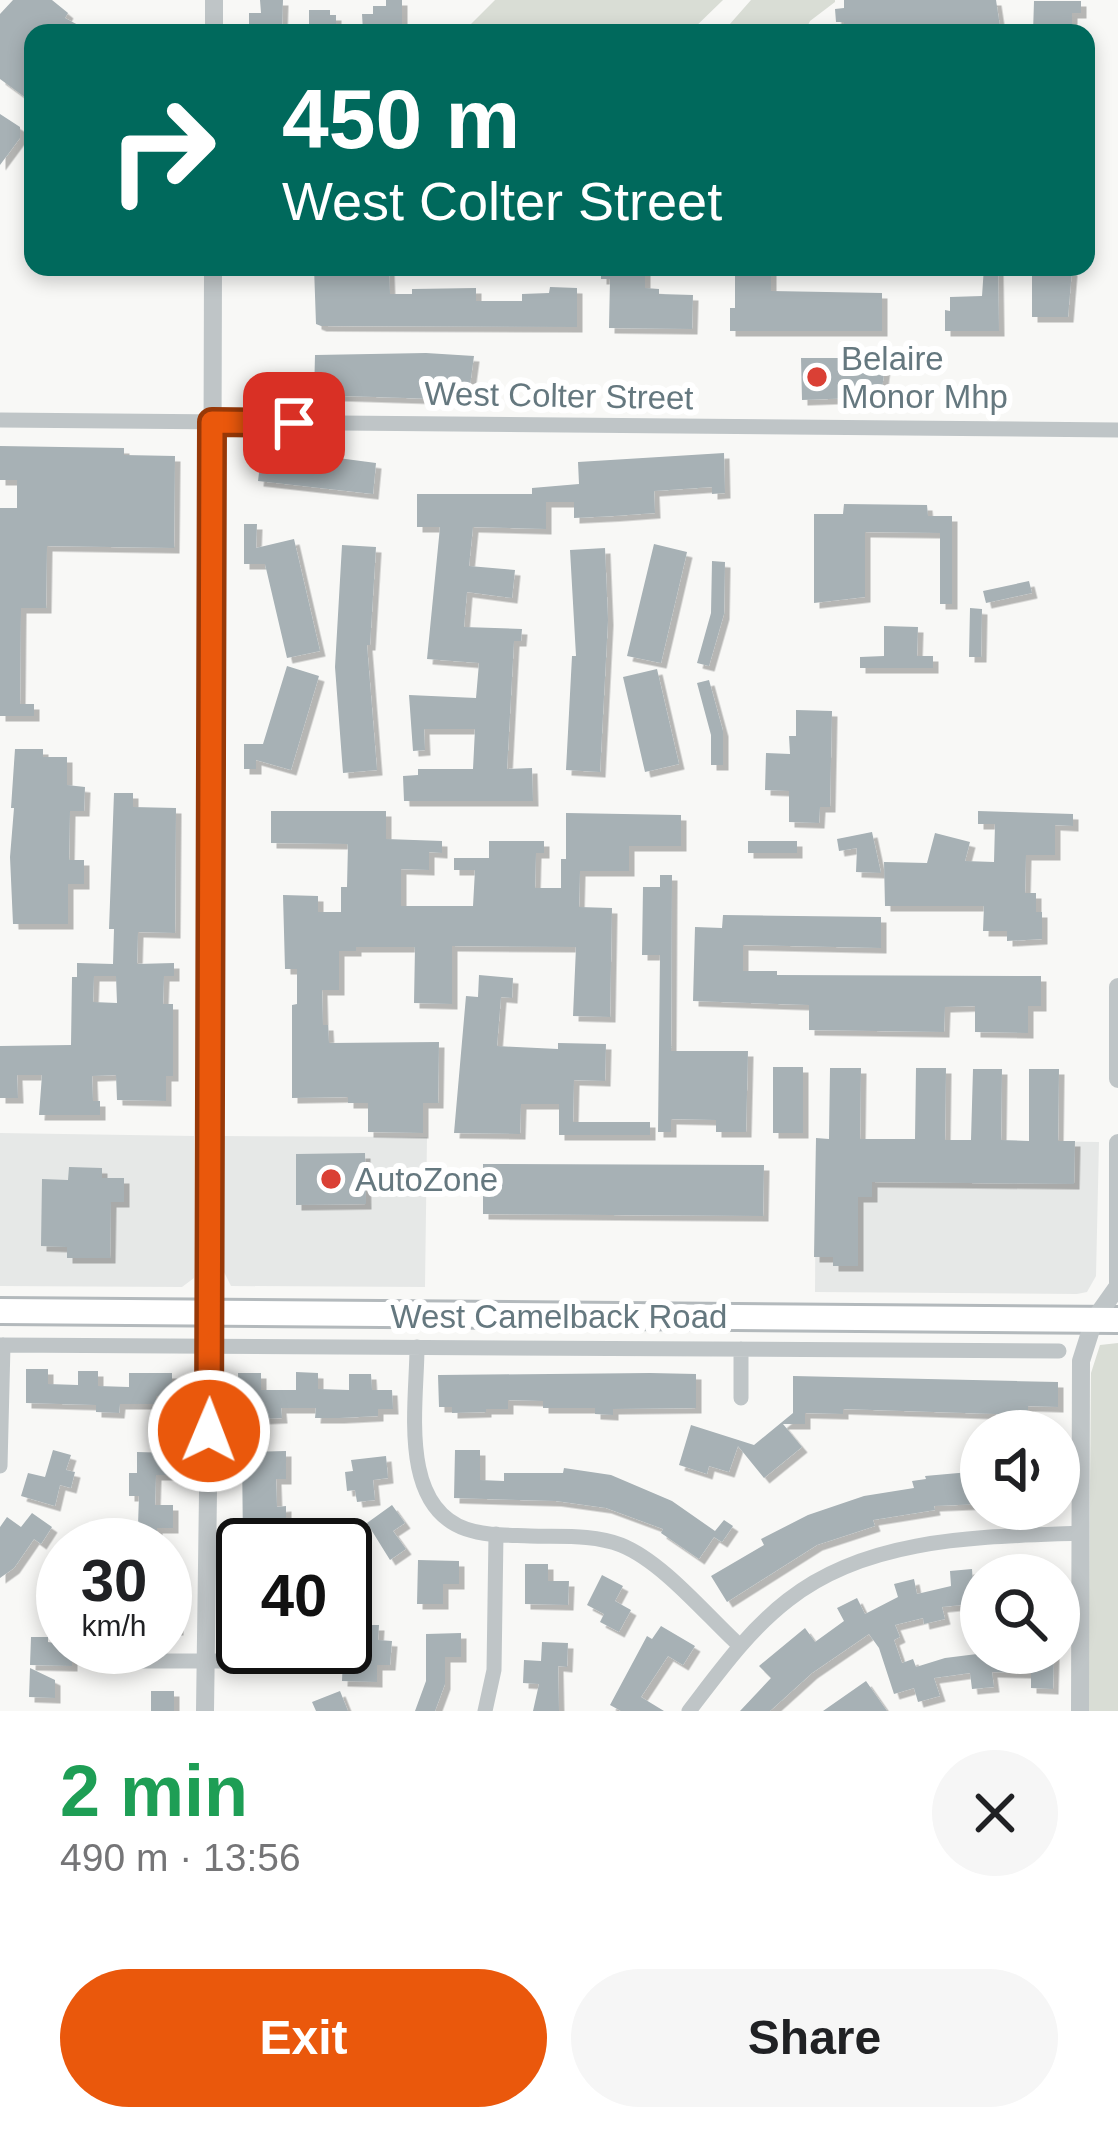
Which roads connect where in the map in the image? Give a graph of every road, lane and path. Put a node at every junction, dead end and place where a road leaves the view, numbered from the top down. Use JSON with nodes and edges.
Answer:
{"nodes":[{"id":1,"x":213,"y":276,"type":"edge"},
{"id":2,"x":0,"y":420,"type":"edge"},
{"id":3,"x":212,"y":422,"type":"junction"},
{"id":4,"x":1118,"y":430,"type":"edge"},
{"id":5,"x":1118,"y":987,"type":"edge"},
{"id":6,"x":1118,"y":1079,"type":"edge"},
{"id":7,"x":1118,"y":1143,"type":"edge"},
{"id":8,"x":1117,"y":1290,"type":"edge"},
{"id":9,"x":0,"y":1310,"type":"edge"},
{"id":10,"x":209,"y":1313,"type":"junction"},
{"id":11,"x":1106,"y":1320,"type":"edge"},
{"id":12,"x":1,"y":1345,"type":"edge"},
{"id":13,"x":210,"y":1347,"type":"junction"},
{"id":14,"x":417,"y":1347,"type":"junction"},
{"id":15,"x":741,"y":1349,"type":"junction"},
{"id":16,"x":1059,"y":1351,"type":"dead end"},
{"id":17,"x":741,"y":1398,"type":"dead end"},
{"id":18,"x":0,"y":1466,"type":"edge"},
{"id":19,"x":1081,"y":1533,"type":"junction"},
{"id":20,"x":496,"y":1534,"type":"junction"},
{"id":21,"x":740,"y":1646,"type":"junction"},
{"id":22,"x":192,"y":1663,"type":"edge"},
{"id":23,"x":207,"y":1663,"type":"junction"},
{"id":24,"x":216,"y":1663,"type":"edge"},
{"id":25,"x":205,"y":1711,"type":"edge"},
{"id":26,"x":485,"y":1711,"type":"edge"},
{"id":27,"x":689,"y":1711,"type":"edge"},
{"id":28,"x":1080,"y":1711,"type":"edge"}],
"edges":[{"from":1,"to":3,"type":"street"},
{"from":2,"to":3,"type":"street","name":"West Colter Street"},
{"from":3,"to":4,"type":"street","name":"West Colter Street"},
{"from":3,"to":10,"type":"street"},
{"from":5,"to":6,"type":"street"},
{"from":7,"to":8,"type":"street"},
{"from":8,"to":11,"type":"street"},
{"from":9,"to":10,"type":"main road","name":"West Camelback Road"},
{"from":10,"to":11,"type":"main road","name":"West Camelback Road"},
{"from":10,"to":13,"type":"street"},
{"from":11,"to":19,"type":"street"},
{"from":12,"to":13,"type":"street","name":"West Camelback Road"},
{"from":12,"to":18,"type":"street"},
{"from":13,"to":14,"type":"street","name":"West Camelback Road"},
{"from":13,"to":23,"type":"street"},
{"from":14,"to":15,"type":"street","name":"West Camelback Road"},
{"from":14,"to":20,"type":"street"},
{"from":15,"to":16,"type":"street","name":"West Camelback Road"},
{"from":15,"to":17,"type":"street"},
{"from":19,"to":21,"type":"street"},
{"from":19,"to":28,"type":"street"},
{"from":20,"to":21,"type":"street"},
{"from":20,"to":26,"type":"street"},
{"from":21,"to":27,"type":"street"},
{"from":22,"to":23,"type":"street"},
{"from":23,"to":24,"type":"street"},
{"from":23,"to":25,"type":"street"}]}
